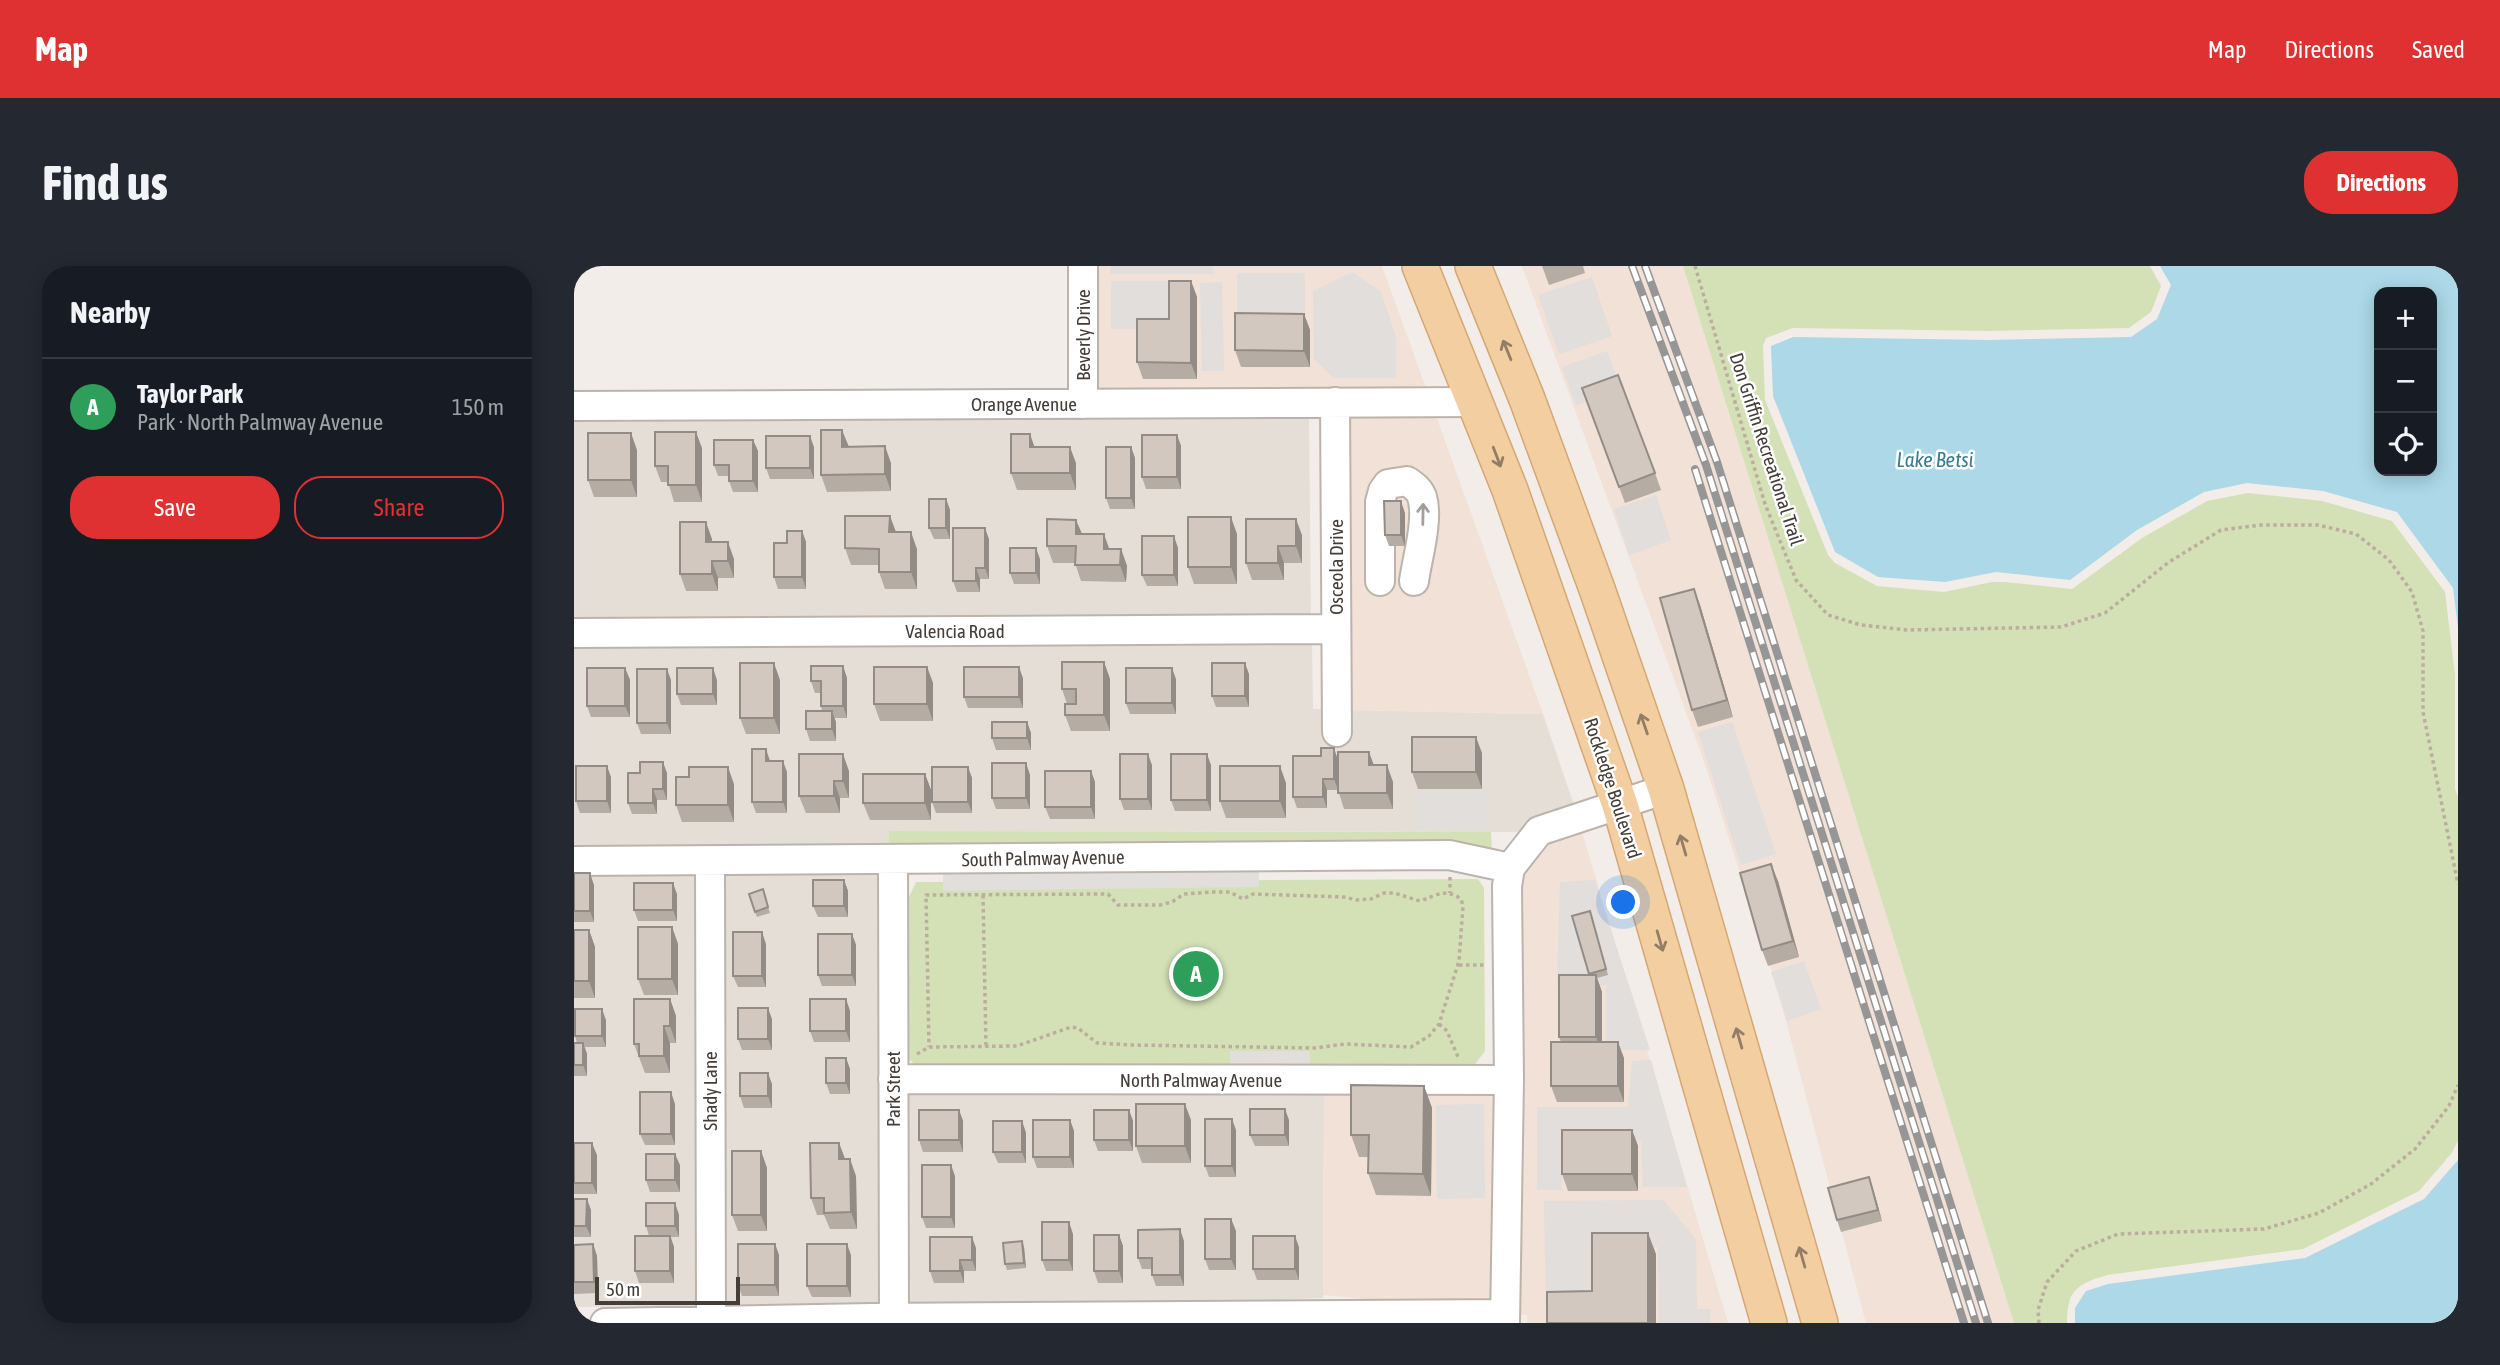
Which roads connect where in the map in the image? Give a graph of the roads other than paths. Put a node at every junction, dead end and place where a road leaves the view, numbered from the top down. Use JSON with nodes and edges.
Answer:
{"nodes":[{"id":1,"x":1083,"y":266,"type":"edge"},
{"id":2,"x":1420,"y":266,"type":"edge"},
{"id":3,"x":1473,"y":266,"type":"edge"},
{"id":4,"x":1445,"y":326,"type":"junction"},
{"id":5,"x":1527,"y":399,"type":"junction"},
{"id":6,"x":1335,"y":402,"type":"junction"},
{"id":7,"x":1475,"y":402,"type":"junction"},
{"id":8,"x":1083,"y":404,"type":"junction"},
{"id":9,"x":574,"y":406,"type":"edge"},
{"id":10,"x":1549,"y":459,"type":"junction"},
{"id":11,"x":1380,"y":581,"type":"dead end"},
{"id":12,"x":1414,"y":581,"type":"dead end"},
{"id":13,"x":1336,"y":629,"type":"junction"},
{"id":14,"x":574,"y":633,"type":"edge"},
{"id":15,"x":1337,"y":732,"type":"dead end"},
{"id":16,"x":1666,"y":789,"type":"junction"},
{"id":17,"x":1620,"y":805,"type":"junction"},
{"id":18,"x":893,"y":859,"type":"junction"},
{"id":19,"x":574,"y":861,"type":"edge"},
{"id":20,"x":710,"y":861,"type":"junction"},
{"id":21,"x":1508,"y":877,"type":"junction"},
{"id":22,"x":901,"y":1069,"type":"junction"},
{"id":23,"x":1508,"y":1080,"type":"junction"},
{"id":24,"x":894,"y":1318,"type":"junction"},
{"id":25,"x":1505,"y":1318,"type":"edge"},
{"id":26,"x":1770,"y":1318,"type":"edge"},
{"id":27,"x":710,"y":1320,"type":"junction"},
{"id":28,"x":774,"y":1321,"type":"edge"},
{"id":29,"x":605,"y":1323,"type":"edge"},
{"id":30,"x":1820,"y":1323,"type":"edge"}],
"edges":[{"from":1,"to":8,"type":"street","name":"Beverly Drive"},
{"from":2,"to":4,"type":"main road","name":"Rockledge Boulevard"},
{"from":5,"to":3,"type":"main road","one_way":true},
{"from":4,"to":5,"type":"main road"},
{"from":4,"to":7,"type":"main road","name":"Rockledge Boulevard"},
{"from":5,"to":10,"type":"main road"},
{"from":6,"to":7,"type":"street","name":"Orange Avenue"},
{"from":6,"to":8,"type":"street","name":"Orange Avenue"},
{"from":6,"to":13,"type":"street","name":"Osceola Drive"},
{"from":7,"to":10,"type":"main road"},
{"from":7,"to":17,"type":"main road","name":"Rockledge Boulevard","one_way":true},
{"from":8,"to":9,"type":"street","name":"Orange Avenue"},
{"from":16,"to":10,"type":"main road","one_way":true},
{"from":12,"to":11,"type":"street","one_way":true},
{"from":13,"to":14,"type":"street","name":"Valencia Road"},
{"from":13,"to":15,"type":"street","name":"Osceola Drive"},
{"from":16,"to":17,"type":"street"},
{"from":30,"to":16,"type":"main road","one_way":true},
{"from":17,"to":21,"type":"street"},
{"from":17,"to":26,"type":"main road","name":"Rockledge Boulevard","one_way":true},
{"from":18,"to":20,"type":"street","name":"South Palmway Avenue"},
{"from":18,"to":21,"type":"street","name":"South Palmway Avenue"},
{"from":18,"to":22,"type":"street","name":"Park Street"},
{"from":19,"to":20,"type":"street","name":"South Palmway Avenue"},
{"from":20,"to":27,"type":"street","name":"Shady Lane"},
{"from":21,"to":23,"type":"street"},
{"from":22,"to":23,"type":"street","name":"North Palmway Avenue"},
{"from":22,"to":24,"type":"street","name":"Park Street"},
{"from":23,"to":25,"type":"street"},
{"from":24,"to":25,"type":"street"},
{"from":24,"to":28,"type":"street"},
{"from":27,"to":28,"type":"street"},
{"from":27,"to":29,"type":"street"}]}
